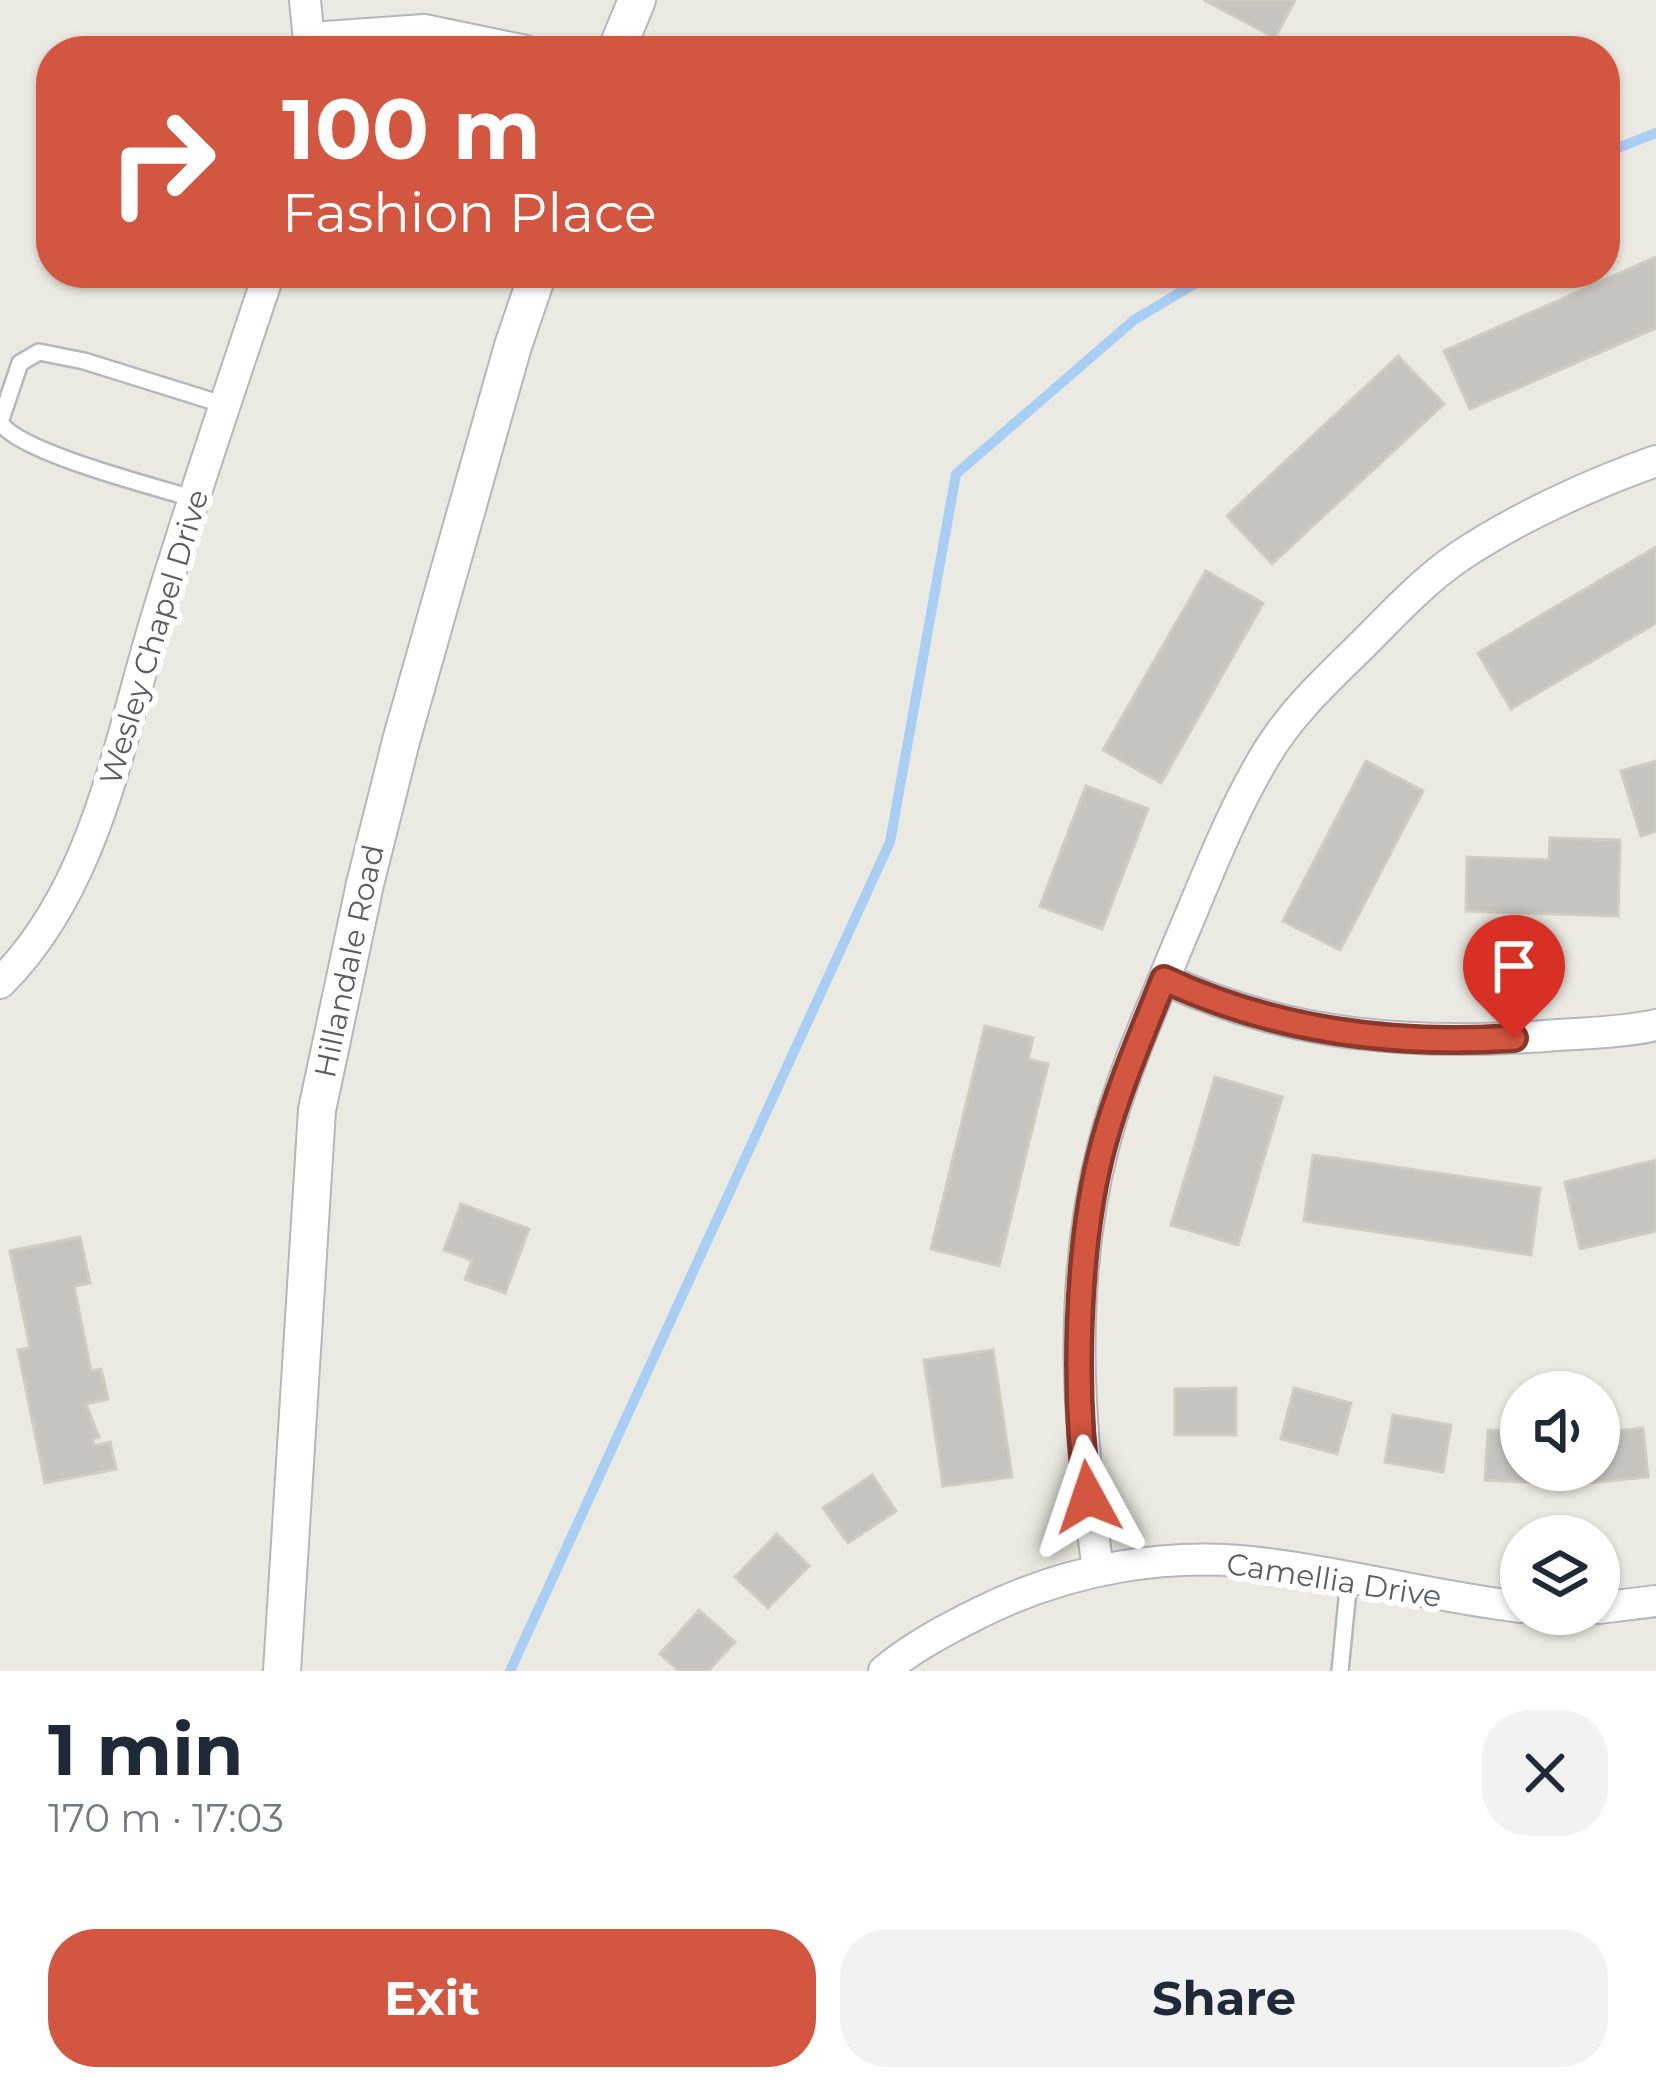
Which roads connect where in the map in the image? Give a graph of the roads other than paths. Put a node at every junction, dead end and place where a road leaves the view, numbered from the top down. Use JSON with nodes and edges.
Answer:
{"nodes":[{"id":1,"x":305,"y":0,"type":"edge"},
{"id":2,"x":637,"y":0,"type":"edge"},
{"id":3,"x":309,"y":36,"type":"edge"},
{"id":4,"x":378,"y":36,"type":"edge"},
{"id":5,"x":453,"y":36,"type":"edge"},
{"id":6,"x":622,"y":36,"type":"edge"},
{"id":7,"x":264,"y":288,"type":"edge"},
{"id":8,"x":533,"y":288,"type":"edge"},
{"id":9,"x":225,"y":405,"type":"junction"},
{"id":10,"x":1656,"y":461,"type":"edge"},
{"id":11,"x":195,"y":499,"type":"junction"},
{"id":12,"x":6,"y":968,"type":"edge"},
{"id":13,"x":1164,"y":979,"type":"junction"},
{"id":14,"x":1656,"y":1025,"type":"edge"},
{"id":15,"x":1097,"y":1569,"type":"junction"},
{"id":16,"x":1349,"y":1579,"type":"junction"},
{"id":17,"x":1656,"y":1601,"type":"edge"},
{"id":18,"x":1500,"y":1605,"type":"edge"},
{"id":19,"x":1620,"y":1605,"type":"edge"},
{"id":20,"x":281,"y":1671,"type":"edge"},
{"id":21,"x":884,"y":1671,"type":"edge"},
{"id":22,"x":1340,"y":1671,"type":"edge"}],
"edges":[{"from":1,"to":3,"type":"street"},
{"from":2,"to":6,"type":"street"},
{"from":4,"to":5,"type":"street"},
{"from":7,"to":9,"type":"street","name":"Wesley Chapel Drive"},
{"from":8,"to":20,"type":"street","name":"Hillandale Road"},
{"from":9,"to":11,"type":"street","name":"Wesley Chapel Drive"},
{"from":9,"to":11,"type":"lane"},
{"from":10,"to":13,"type":"street"},
{"from":11,"to":12,"type":"street","name":"Wesley Chapel Drive"},
{"from":13,"to":14,"type":"street"},
{"from":13,"to":15,"type":"street"},
{"from":15,"to":16,"type":"street","name":"Camellia Drive"},
{"from":15,"to":21,"type":"street","name":"Camellia Drive"},
{"from":16,"to":18,"type":"street","name":"Camellia Drive"},
{"from":16,"to":22,"type":"lane"},
{"from":17,"to":19,"type":"street"}]}
